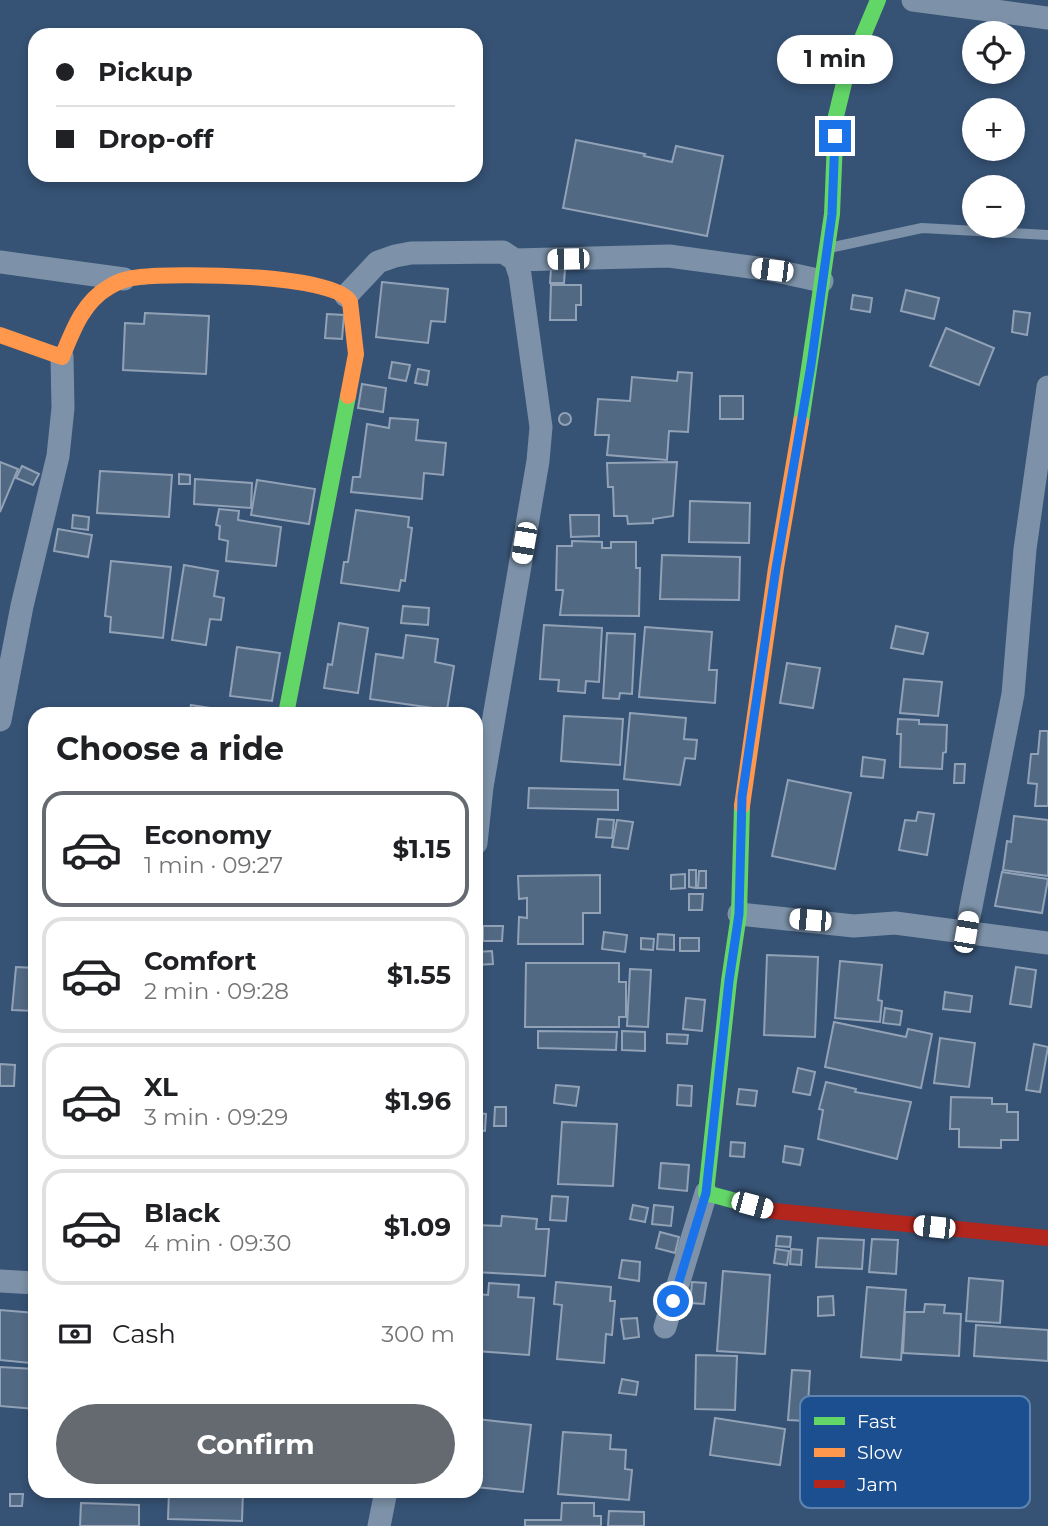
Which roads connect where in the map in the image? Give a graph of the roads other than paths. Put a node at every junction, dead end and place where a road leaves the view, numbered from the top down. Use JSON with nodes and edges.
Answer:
{"nodes":[{"id":1,"x":878,"y":0,"type":"edge"},
{"id":2,"x":913,"y":0,"type":"edge"},
{"id":3,"x":1048,"y":18,"type":"edge"},
{"id":4,"x":1048,"y":235,"type":"edge"},
{"id":5,"x":827,"y":248,"type":"junction"},
{"id":6,"x":514,"y":260,"type":"junction"},
{"id":7,"x":0,"y":262,"type":"edge"},
{"id":8,"x":124,"y":279,"type":"junction"},
{"id":9,"x":822,"y":281,"type":"junction"},
{"id":10,"x":346,"y":296,"type":"junction"},
{"id":11,"x":0,"y":335,"type":"edge"},
{"id":12,"x":62,"y":357,"type":"junction"},
{"id":13,"x":1048,"y":387,"type":"edge"},
{"id":14,"x":287,"y":707,"type":"edge"},
{"id":15,"x":0,"y":720,"type":"edge"},
{"id":16,"x":483,"y":781,"type":"edge"},
{"id":17,"x":739,"y":914,"type":"junction"},
{"id":18,"x":966,"y":932,"type":"junction"},
{"id":19,"x":1048,"y":943,"type":"edge"},
{"id":20,"x":706,"y":1193,"type":"junction"},
{"id":21,"x":1048,"y":1238,"type":"edge"},
{"id":22,"x":0,"y":1281,"type":"edge"},
{"id":23,"x":28,"y":1283,"type":"edge"},
{"id":24,"x":665,"y":1327,"type":"dead end"},
{"id":25,"x":385,"y":1498,"type":"edge"},
{"id":26,"x":379,"y":1526,"type":"edge"}],
"edges":[{"from":1,"to":5,"type":"street"},
{"from":2,"to":3,"type":"street"},
{"from":4,"to":5,"type":"lane"},
{"from":5,"to":9,"type":"street"},
{"from":6,"to":9,"type":"street"},
{"from":6,"to":10,"type":"street"},
{"from":6,"to":16,"type":"street"},
{"from":7,"to":8,"type":"street"},
{"from":8,"to":10,"type":"street"},
{"from":8,"to":12,"type":"street"},
{"from":9,"to":17,"type":"street"},
{"from":10,"to":14,"type":"street"},
{"from":11,"to":12,"type":"street"},
{"from":12,"to":15,"type":"street"},
{"from":13,"to":18,"type":"street"},
{"from":17,"to":18,"type":"street"},
{"from":17,"to":20,"type":"street"},
{"from":18,"to":19,"type":"street"},
{"from":20,"to":21,"type":"street"},
{"from":20,"to":24,"type":"street"},
{"from":22,"to":23,"type":"street"},
{"from":25,"to":26,"type":"street"}]}
